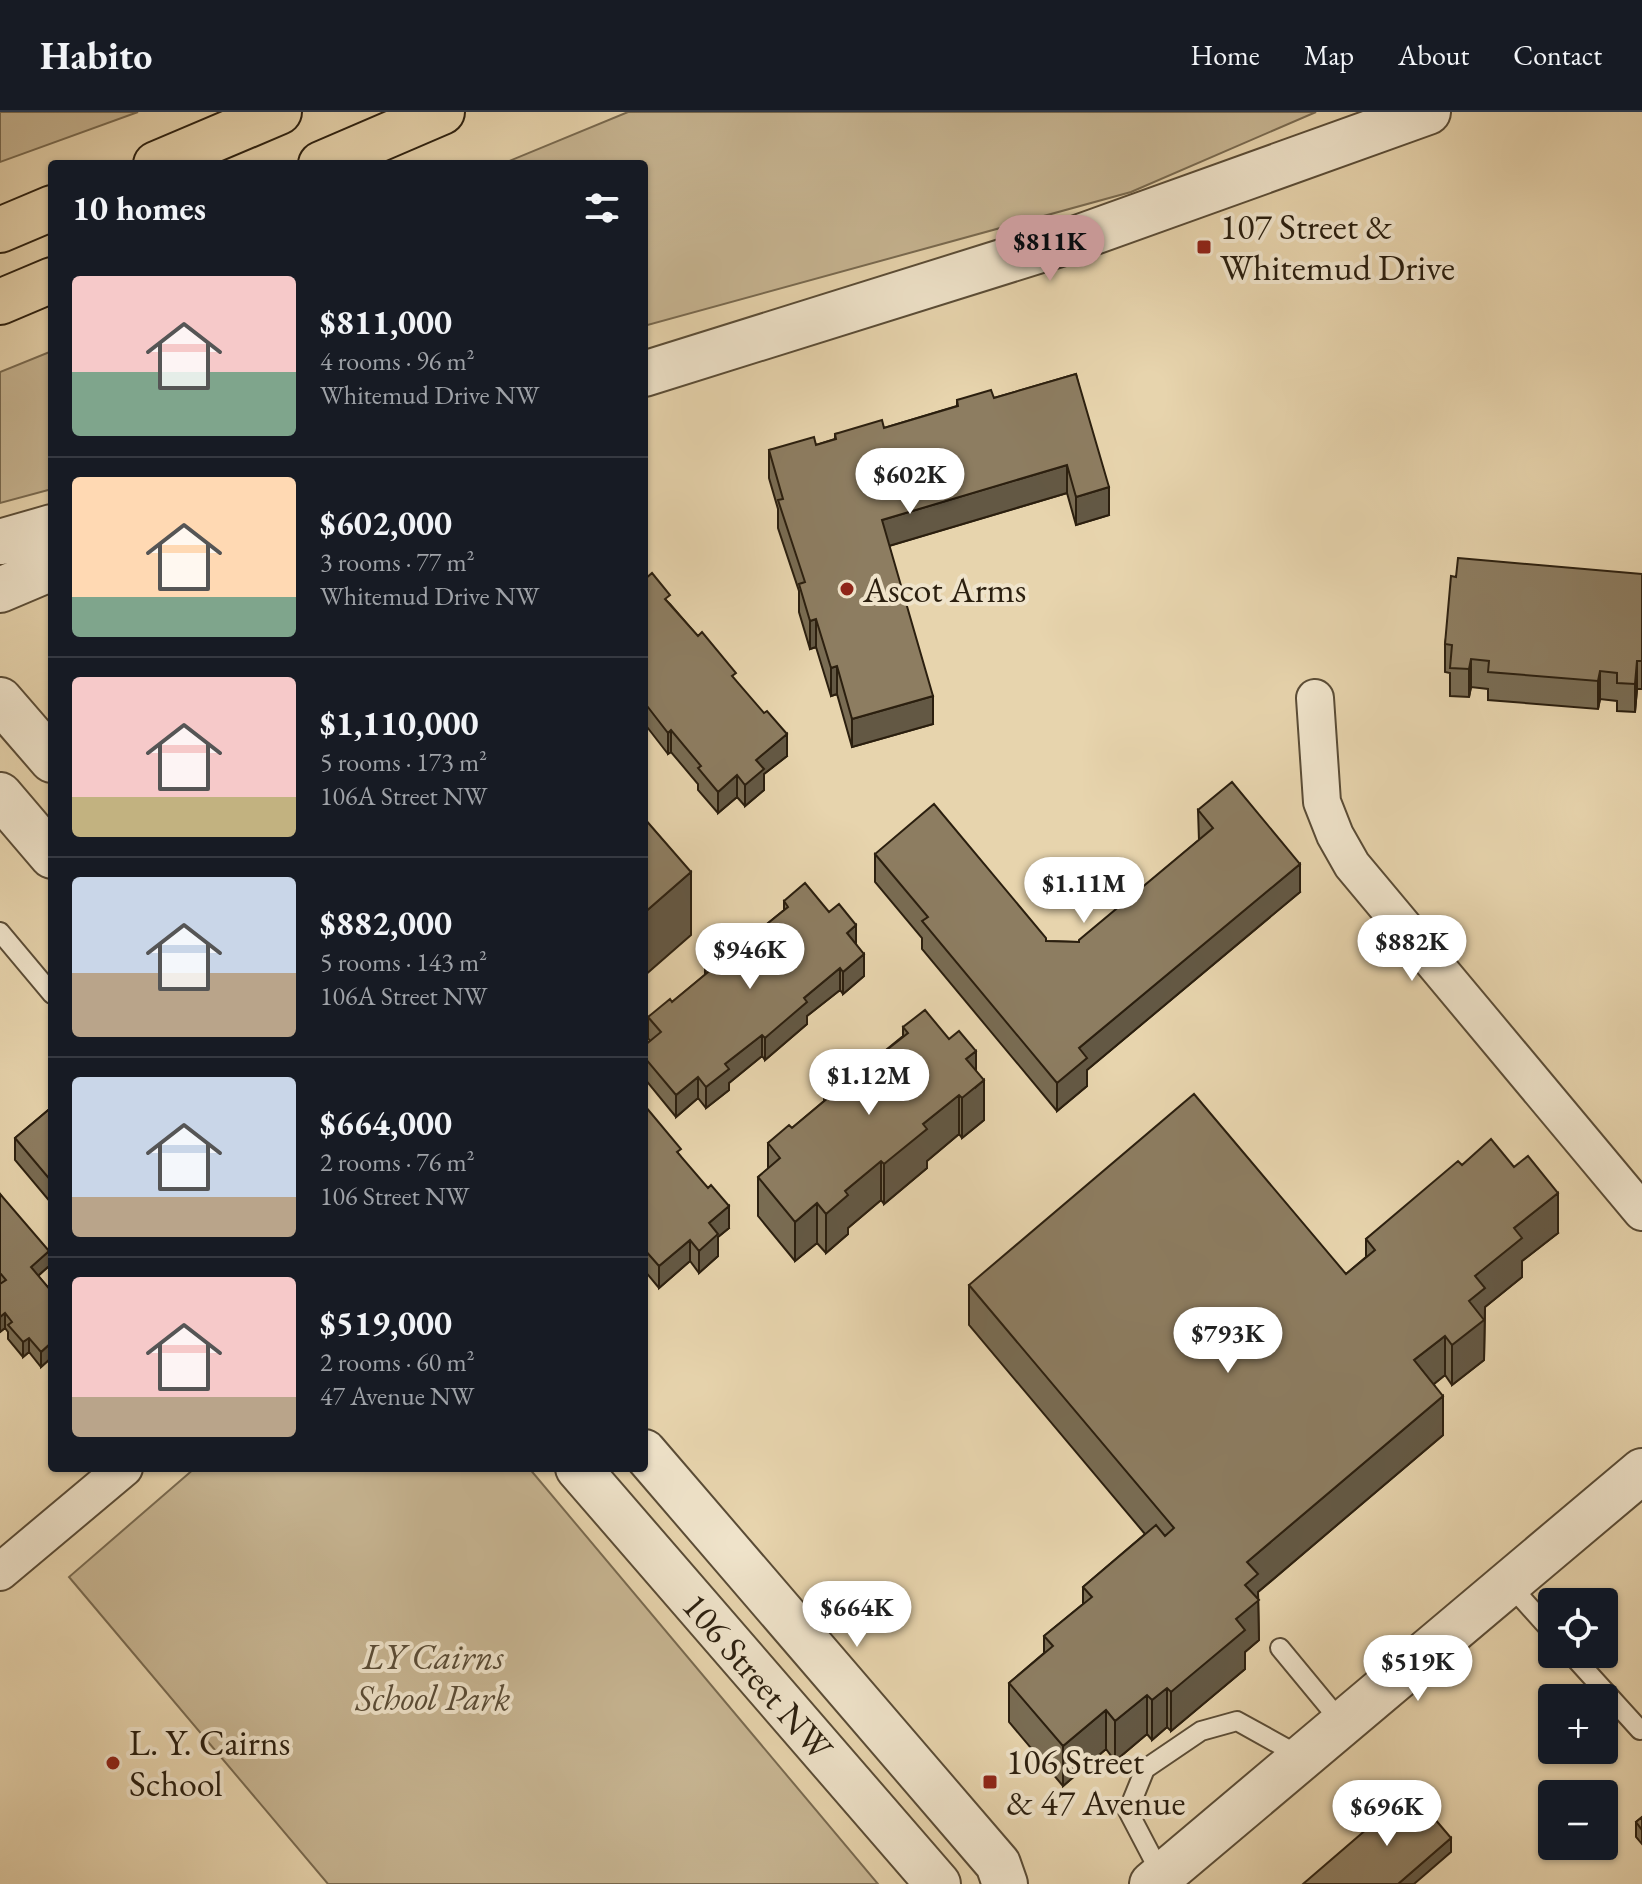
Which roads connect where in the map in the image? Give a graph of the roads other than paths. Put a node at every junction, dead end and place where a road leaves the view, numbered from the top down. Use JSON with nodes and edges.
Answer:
{"nodes":[{"id":1,"x":279,"y":112,"type":"edge"},
{"id":2,"x":442,"y":112,"type":"edge"},
{"id":3,"x":1428,"y":112,"type":"edge"},
{"id":4,"x":165,"y":160,"type":"edge"},
{"id":5,"x":330,"y":160,"type":"edge"},
{"id":6,"x":48,"y":210,"type":"edge"},
{"id":7,"x":0,"y":230,"type":"edge"},
{"id":8,"x":48,"y":282,"type":"edge"},
{"id":9,"x":0,"y":302,"type":"edge"},
{"id":10,"x":648,"y":373,"type":"edge"},
{"id":11,"x":48,"y":528,"type":"edge"},
{"id":12,"x":0,"y":542,"type":"edge"},
{"id":13,"x":48,"y":570,"type":"edge"},
{"id":14,"x":0,"y":590,"type":"edge"},
{"id":15,"x":1315,"y":698,"type":"dead end"},
{"id":16,"x":0,"y":700,"type":"edge"},
{"id":17,"x":48,"y":755,"type":"edge"},
{"id":18,"x":0,"y":795,"type":"edge"},
{"id":19,"x":0,"y":821,"type":"edge"},
{"id":20,"x":48,"y":851,"type":"edge"},
{"id":21,"x":48,"y":860,"type":"edge"},
{"id":22,"x":0,"y":932,"type":"edge"},
{"id":23,"x":48,"y":989,"type":"edge"},
{"id":24,"x":1642,"y":1212,"type":"edge"},
{"id":25,"x":648,"y":1457,"type":"edge"},
{"id":26,"x":1642,"y":1471,"type":"edge"},
{"id":27,"x":119,"y":1472,"type":"edge"},
{"id":28,"x":581,"y":1472,"type":"edge"},
{"id":29,"x":0,"y":1572,"type":"edge"},
{"id":30,"x":1508,"y":1583,"type":"junction"},
{"id":31,"x":1538,"y":1616,"type":"edge"},
{"id":32,"x":1280,"y":1648,"type":"dead end"},
{"id":33,"x":1584,"y":1668,"type":"edge"},
{"id":34,"x":1342,"y":1723,"type":"junction"},
{"id":35,"x":1640,"y":1730,"type":"dead end"},
{"id":36,"x":1302,"y":1757,"type":"junction"},
{"id":37,"x":1157,"y":1880,"type":"edge"},
{"id":38,"x":938,"y":1884,"type":"edge"},
{"id":39,"x":1005,"y":1884,"type":"edge"}],
"edges":[{"from":1,"to":4,"type":"highway"},
{"from":2,"to":5,"type":"highway"},
{"from":3,"to":10,"type":"street"},
{"from":6,"to":7,"type":"highway"},
{"from":8,"to":9,"type":"highway"},
{"from":11,"to":12,"type":"street"},
{"from":13,"to":14,"type":"street"},
{"from":15,"to":24,"type":"street"},
{"from":16,"to":17,"type":"street"},
{"from":18,"to":20,"type":"street"},
{"from":19,"to":21,"type":"street"},
{"from":22,"to":23,"type":"lane"},
{"from":25,"to":39,"type":"street","name":"106 Street NW"},
{"from":26,"to":30,"type":"street"},
{"from":27,"to":29,"type":"street"},
{"from":28,"to":38,"type":"street","name":"106 Street NW"},
{"from":30,"to":31,"type":"lane"},
{"from":30,"to":34,"type":"street"},
{"from":32,"to":34,"type":"lane"},
{"from":33,"to":35,"type":"lane"},
{"from":34,"to":36,"type":"street"},
{"from":36,"to":37,"type":"street"},
{"from":36,"to":37,"type":"lane"}]}
